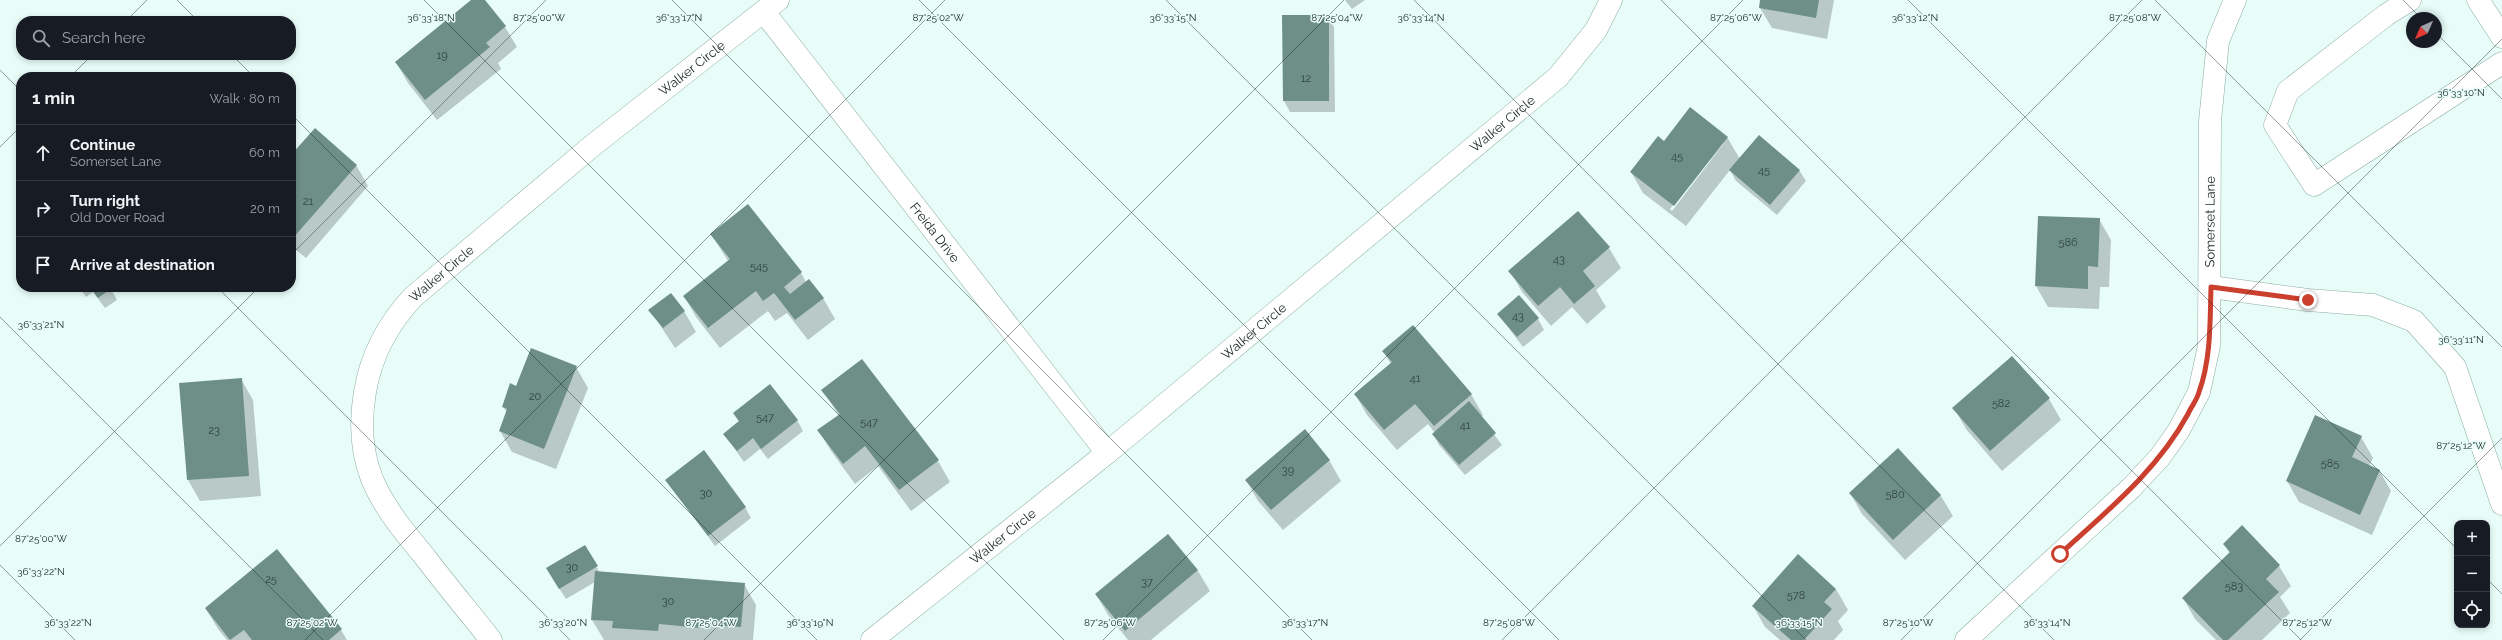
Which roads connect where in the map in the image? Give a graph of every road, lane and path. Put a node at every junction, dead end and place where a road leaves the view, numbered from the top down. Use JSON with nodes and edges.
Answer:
{"nodes":[{"id":1,"x":1611,"y":0,"type":"edge"},
{"id":2,"x":2235,"y":0,"type":"edge"},
{"id":3,"x":2410,"y":0,"type":"edge"},
{"id":4,"x":2478,"y":0,"type":"edge"},
{"id":5,"x":771,"y":6,"type":"edge"},
{"id":6,"x":2381,"y":8,"type":"edge"},
{"id":7,"x":2502,"y":37,"type":"edge"},
{"id":8,"x":2502,"y":63,"type":"edge"},
{"id":9,"x":2211,"y":287,"type":"junction"},
{"id":10,"x":1107,"y":453,"type":"junction"},
{"id":11,"x":2502,"y":504,"type":"edge"},
{"id":12,"x":491,"y":640,"type":"edge"},
{"id":13,"x":872,"y":640,"type":"edge"},
{"id":14,"x":1966,"y":640,"type":"edge"}],
"edges":[{"from":1,"to":10,"type":"street","name":"Walker Circle"},
{"from":2,"to":9,"type":"street","name":"Somerset Lane"},
{"from":3,"to":6,"type":"street"},
{"from":4,"to":7,"type":"street"},
{"from":5,"to":10,"type":"street","name":"Freida Drive"},
{"from":5,"to":12,"type":"street","name":"Walker Circle"},
{"from":6,"to":8,"type":"street"},
{"from":9,"to":11,"type":"street"},
{"from":9,"to":14,"type":"street","name":"Somerset Lane"},
{"from":10,"to":13,"type":"street","name":"Walker Circle"}]}
